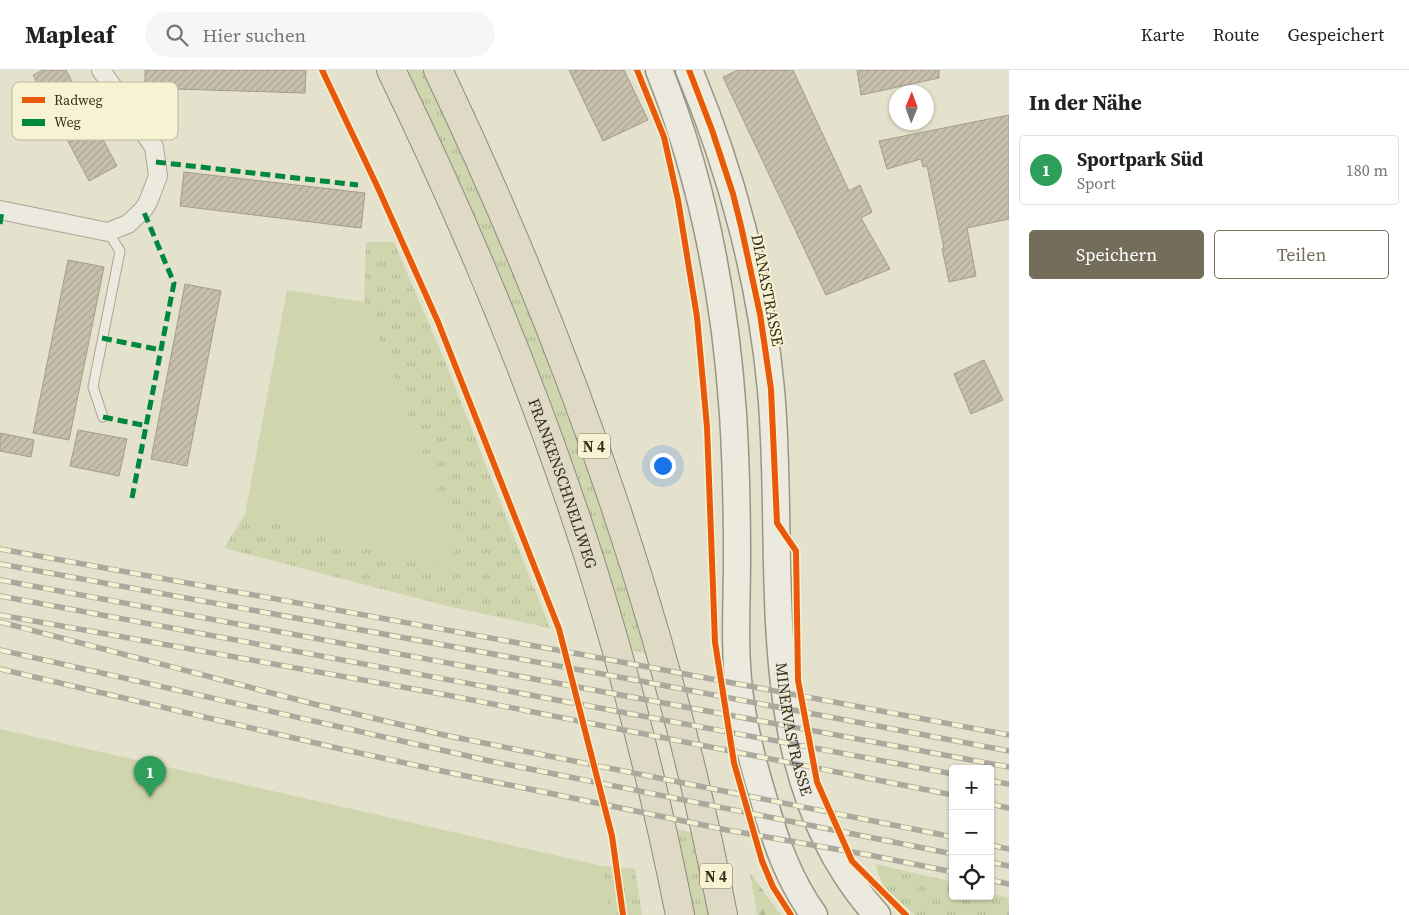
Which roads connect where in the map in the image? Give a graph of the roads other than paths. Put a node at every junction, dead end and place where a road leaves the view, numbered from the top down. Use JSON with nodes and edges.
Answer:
{"nodes":[{"id":1,"x":101,"y":70,"type":"edge"},
{"id":2,"x":391,"y":70,"type":"edge"},
{"id":3,"x":438,"y":70,"type":"edge"},
{"id":4,"x":659,"y":70,"type":"edge"},
{"id":5,"x":689,"y":70,"type":"edge"},
{"id":6,"x":109,"y":82,"type":"edge"},
{"id":7,"x":149,"y":140,"type":"edge"},
{"id":8,"x":0,"y":210,"type":"edge"},
{"id":9,"x":108,"y":232,"type":"junction"},
{"id":10,"x":102,"y":417,"type":"dead end"},
{"id":11,"x":777,"y":523,"type":"joint"},
{"id":12,"x":680,"y":915,"type":"edge"},
{"id":13,"x":723,"y":915,"type":"edge"},
{"id":14,"x":814,"y":915,"type":"edge"},
{"id":15,"x":877,"y":915,"type":"edge"}],
"edges":[{"from":1,"to":6,"type":"street"},
{"from":2,"to":12,"type":"highway","name":"FRANKENSCHNELLWEG","number":"N 4"},
{"from":3,"to":13,"type":"highway","number":"N 4"},
{"from":4,"to":14,"type":"main road"},
{"from":5,"to":11,"type":"main road","name":"DIANASTRASSE"},
{"from":7,"to":9,"type":"street"},
{"from":8,"to":9,"type":"street"},
{"from":9,"to":10,"type":"lane"},
{"from":11,"to":15,"type":"main road","name":"MINERVASTRASSE"}]}
